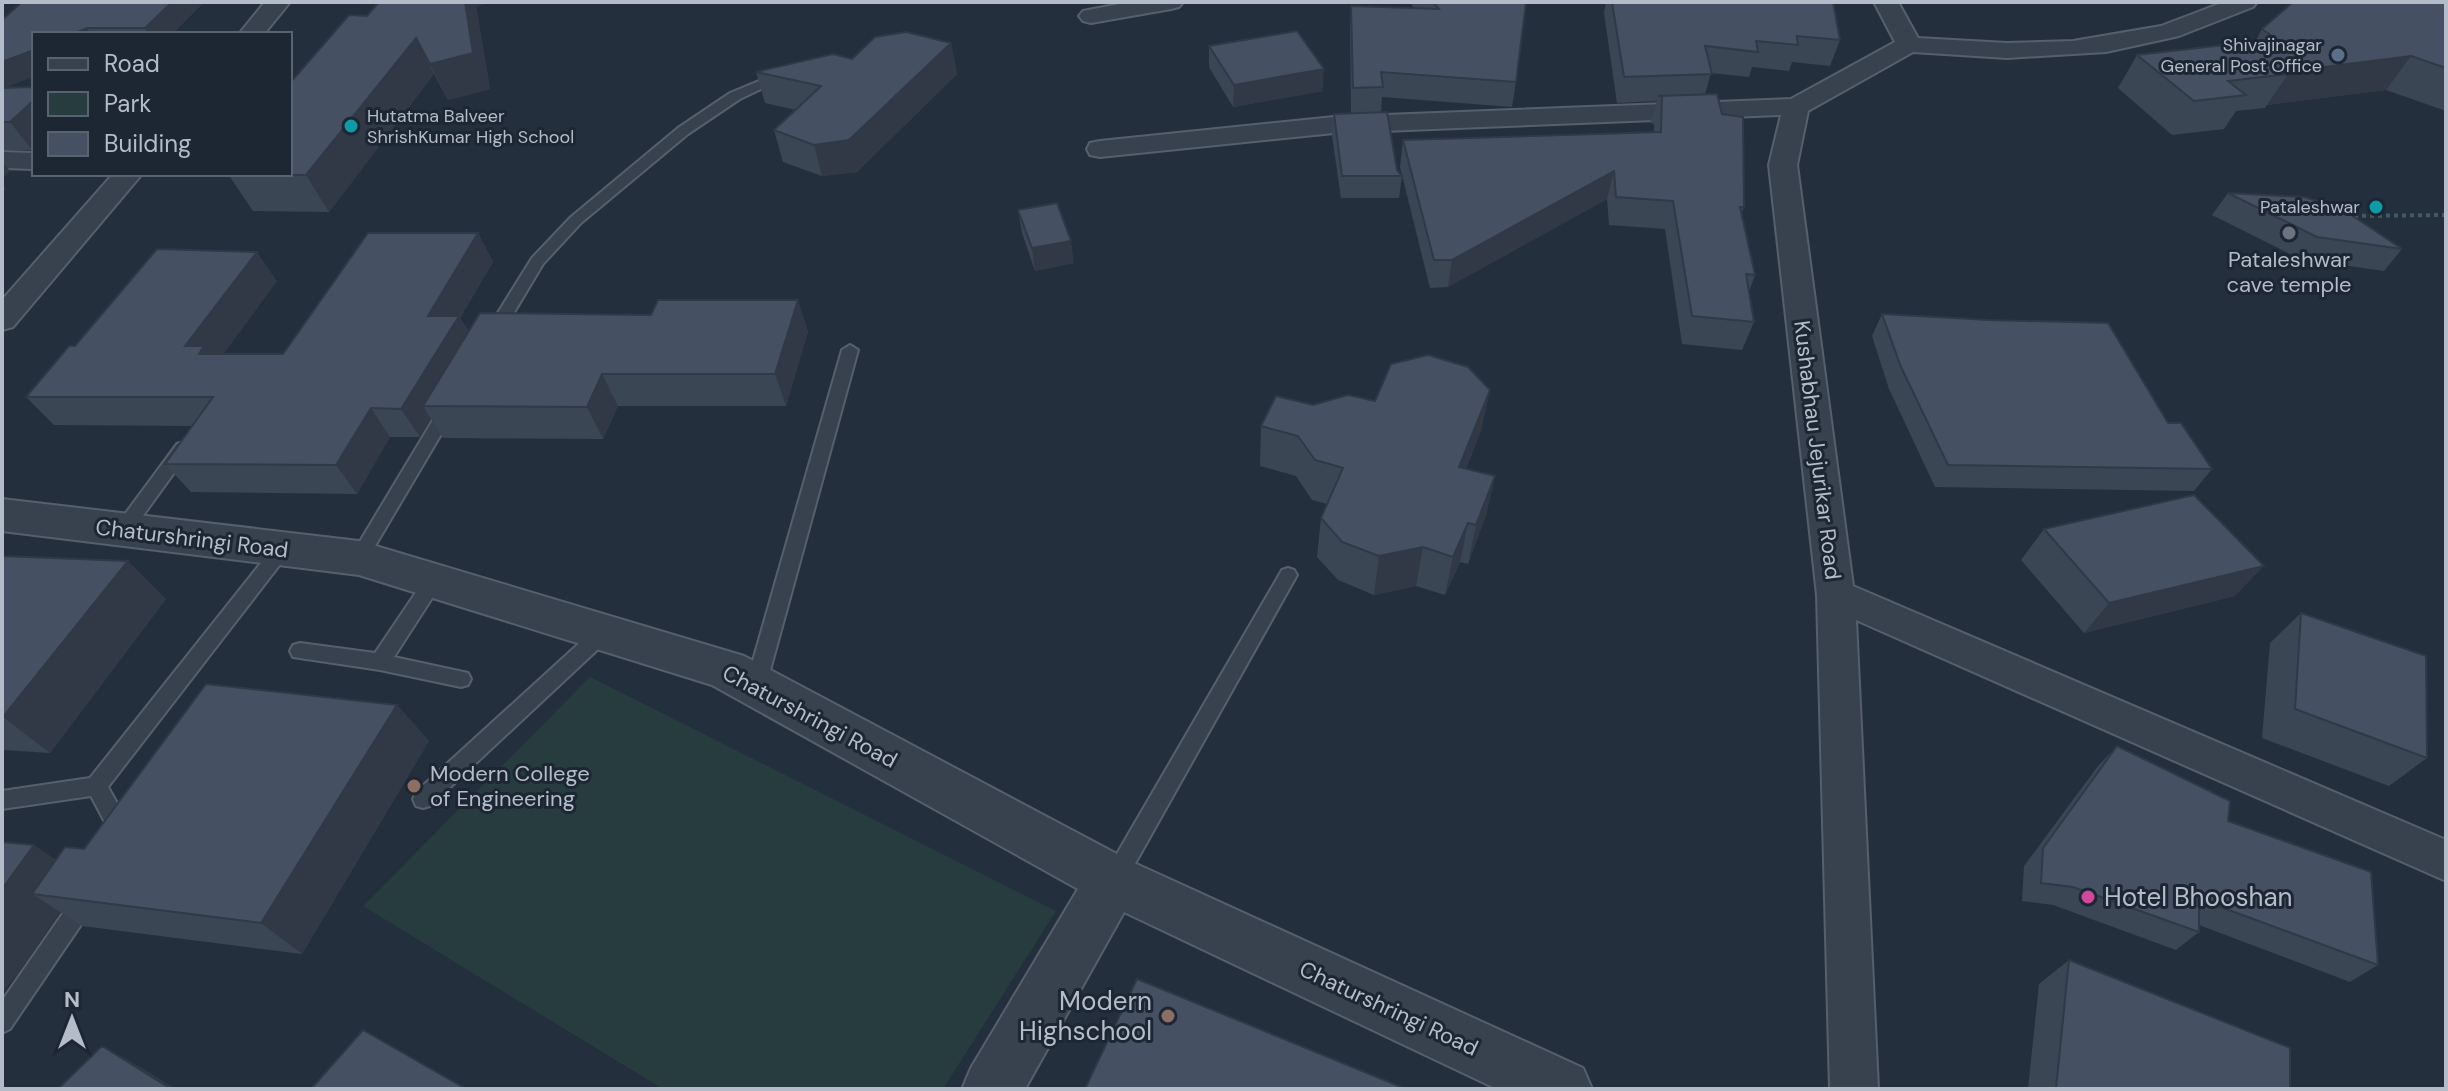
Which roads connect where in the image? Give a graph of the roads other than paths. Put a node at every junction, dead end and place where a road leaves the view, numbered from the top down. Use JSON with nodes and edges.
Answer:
{"nodes":[{"id":1,"x":278,"y":2,"type":"edge"},
{"id":2,"x":1171,"y":2,"type":"edge"},
{"id":3,"x":1886,"y":2,"type":"edge"},
{"id":4,"x":2245,"y":2,"type":"edge"},
{"id":5,"x":1091,"y":16,"type":"dead end"},
{"id":6,"x":253,"y":32,"type":"edge"},
{"id":7,"x":1909,"y":44,"type":"junction"},
{"id":8,"x":789,"y":73,"type":"edge"},
{"id":9,"x":1796,"y":107,"type":"junction"},
{"id":10,"x":1100,"y":149,"type":"dead end"},
{"id":11,"x":2,"y":160,"type":"edge"},
{"id":12,"x":32,"y":161,"type":"edge"},
{"id":13,"x":126,"y":176,"type":"edge"},
{"id":14,"x":2,"y":320,"type":"edge"},
{"id":15,"x":489,"y":342,"type":"edge"},
{"id":16,"x":850,"y":350,"type":"dead end"},
{"id":17,"x":456,"y":396,"type":"edge"},
{"id":18,"x":189,"y":439,"type":"edge"},
{"id":19,"x":2,"y":515,"type":"edge"},
{"id":20,"x":123,"y":530,"type":"junction"},
{"id":21,"x":282,"y":549,"type":"junction"},
{"id":22,"x":359,"y":558,"type":"junction"},
{"id":23,"x":1288,"y":575,"type":"dead end"},
{"id":24,"x":434,"y":581,"type":"junction"},
{"id":25,"x":1836,"y":595,"type":"junction"},
{"id":26,"x":604,"y":632,"type":"junction"},
{"id":27,"x":300,"y":651,"type":"dead end"},
{"id":28,"x":380,"y":662,"type":"junction"},
{"id":29,"x":461,"y":679,"type":"dead end"},
{"id":30,"x":756,"y":685,"type":"junction"},
{"id":31,"x":96,"y":786,"type":"junction"},
{"id":32,"x":423,"y":799,"type":"dead end"},
{"id":33,"x":2,"y":800,"type":"edge"},
{"id":34,"x":117,"y":852,"type":"edge"},
{"id":35,"x":2446,"y":861,"type":"edge"},
{"id":36,"x":100,"y":878,"type":"edge"},
{"id":37,"x":1113,"y":880,"type":"junction"},
{"id":38,"x":2,"y":1021,"type":"edge"},
{"id":39,"x":992,"y":1089,"type":"edge"},
{"id":40,"x":1562,"y":1089,"type":"edge"},
{"id":41,"x":1854,"y":1089,"type":"edge"}],
"edges":[{"from":1,"to":6,"type":"street"},
{"from":2,"to":5,"type":"street"},
{"from":3,"to":7,"type":"street"},
{"from":4,"to":7,"type":"street"},
{"from":7,"to":9,"type":"street"},
{"from":8,"to":15,"type":"lane"},
{"from":9,"to":10,"type":"street"},
{"from":9,"to":25,"type":"street","name":"Kushabhau Jejurikar Road"},
{"from":11,"to":12,"type":"street"},
{"from":13,"to":14,"type":"street"},
{"from":16,"to":30,"type":"lane"},
{"from":17,"to":22,"type":"lane"},
{"from":18,"to":20,"type":"lane"},
{"from":19,"to":20,"type":"street","name":"Chaturshringi Road"},
{"from":20,"to":21,"type":"street","name":"Chaturshringi Road"},
{"from":21,"to":22,"type":"street","name":"Chaturshringi Road"},
{"from":21,"to":31,"type":"lane"},
{"from":22,"to":24,"type":"street","name":"Chaturshringi Road"},
{"from":23,"to":37,"type":"lane"},
{"from":24,"to":26,"type":"street","name":"Chaturshringi Road"},
{"from":24,"to":28,"type":"lane"},
{"from":25,"to":35,"type":"street","name":"Kushabhau Jejurikar Road"},
{"from":25,"to":41,"type":"street"},
{"from":26,"to":30,"type":"street","name":"Chaturshringi Road"},
{"from":26,"to":32,"type":"lane"},
{"from":27,"to":28,"type":"lane"},
{"from":28,"to":29,"type":"lane"},
{"from":30,"to":37,"type":"street","name":"Chaturshringi Road"},
{"from":31,"to":33,"type":"lane"},
{"from":31,"to":34,"type":"lane"},
{"from":36,"to":38,"type":"lane"},
{"from":37,"to":39,"type":"street"},
{"from":37,"to":40,"type":"street","name":"Chaturshringi Road"}]}
